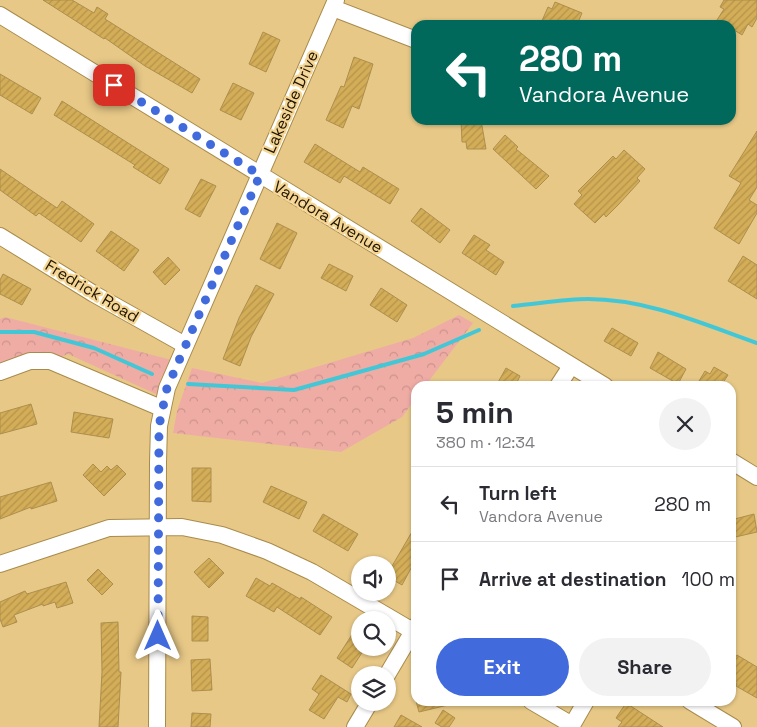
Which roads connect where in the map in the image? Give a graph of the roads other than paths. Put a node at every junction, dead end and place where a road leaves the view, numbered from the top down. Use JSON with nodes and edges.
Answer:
{"nodes":[{"id":1,"x":334,"y":4,"type":"edge"},
{"id":2,"x":0,"y":15,"type":"edge"},
{"id":3,"x":411,"y":38,"type":"edge"},
{"id":4,"x":260,"y":175,"type":"junction"},
{"id":5,"x":0,"y":236,"type":"edge"},
{"id":6,"x":185,"y":345,"type":"junction"},
{"id":7,"x":571,"y":366,"type":"junction"},
{"id":8,"x":0,"y":372,"type":"edge"},
{"id":9,"x":561,"y":381,"type":"edge"},
{"id":10,"x":596,"y":381,"type":"edge"},
{"id":11,"x":161,"y":408,"type":"junction"},
{"id":12,"x":736,"y":464,"type":"edge"},
{"id":13,"x":757,"y":477,"type":"edge"},
{"id":14,"x":158,"y":526,"type":"junction"},
{"id":15,"x":0,"y":564,"type":"edge"},
{"id":16,"x":411,"y":628,"type":"edge"},
{"id":17,"x":411,"y":636,"type":"edge"},
{"id":18,"x":393,"y":666,"type":"edge"},
{"id":19,"x":539,"y":706,"type":"edge"},
{"id":20,"x":583,"y":706,"type":"edge"},
{"id":21,"x":698,"y":706,"type":"edge"},
{"id":22,"x":365,"y":711,"type":"edge"},
{"id":23,"x":571,"y":726,"type":"edge"},
{"id":24,"x":157,"y":727,"type":"edge"},
{"id":25,"x":356,"y":727,"type":"edge"},
{"id":26,"x":733,"y":727,"type":"edge"}],
"edges":[{"from":1,"to":3,"type":"street"},
{"from":1,"to":4,"type":"street","name":"Lakeside Drive"},
{"from":2,"to":4,"type":"street","name":"Vandora Avenue"},
{"from":4,"to":6,"type":"street","name":"Lakeside Drive"},
{"from":4,"to":7,"type":"street","name":"Vandora Avenue"},
{"from":5,"to":6,"type":"street","name":"Fredrick Road"},
{"from":6,"to":11,"type":"street","name":"Lakeside Drive"},
{"from":7,"to":9,"type":"street"},
{"from":7,"to":10,"type":"street","name":"Vandora Avenue"},
{"from":8,"to":11,"type":"street"},
{"from":11,"to":14,"type":"street","name":"Lakeside Drive"},
{"from":12,"to":13,"type":"street"},
{"from":14,"to":15,"type":"street"},
{"from":14,"to":16,"type":"street"},
{"from":14,"to":24,"type":"street","name":"Lakeside Drive"},
{"from":17,"to":18,"type":"street"},
{"from":19,"to":23,"type":"street"},
{"from":20,"to":23,"type":"street"},
{"from":21,"to":26,"type":"street"},
{"from":22,"to":25,"type":"street"}]}
